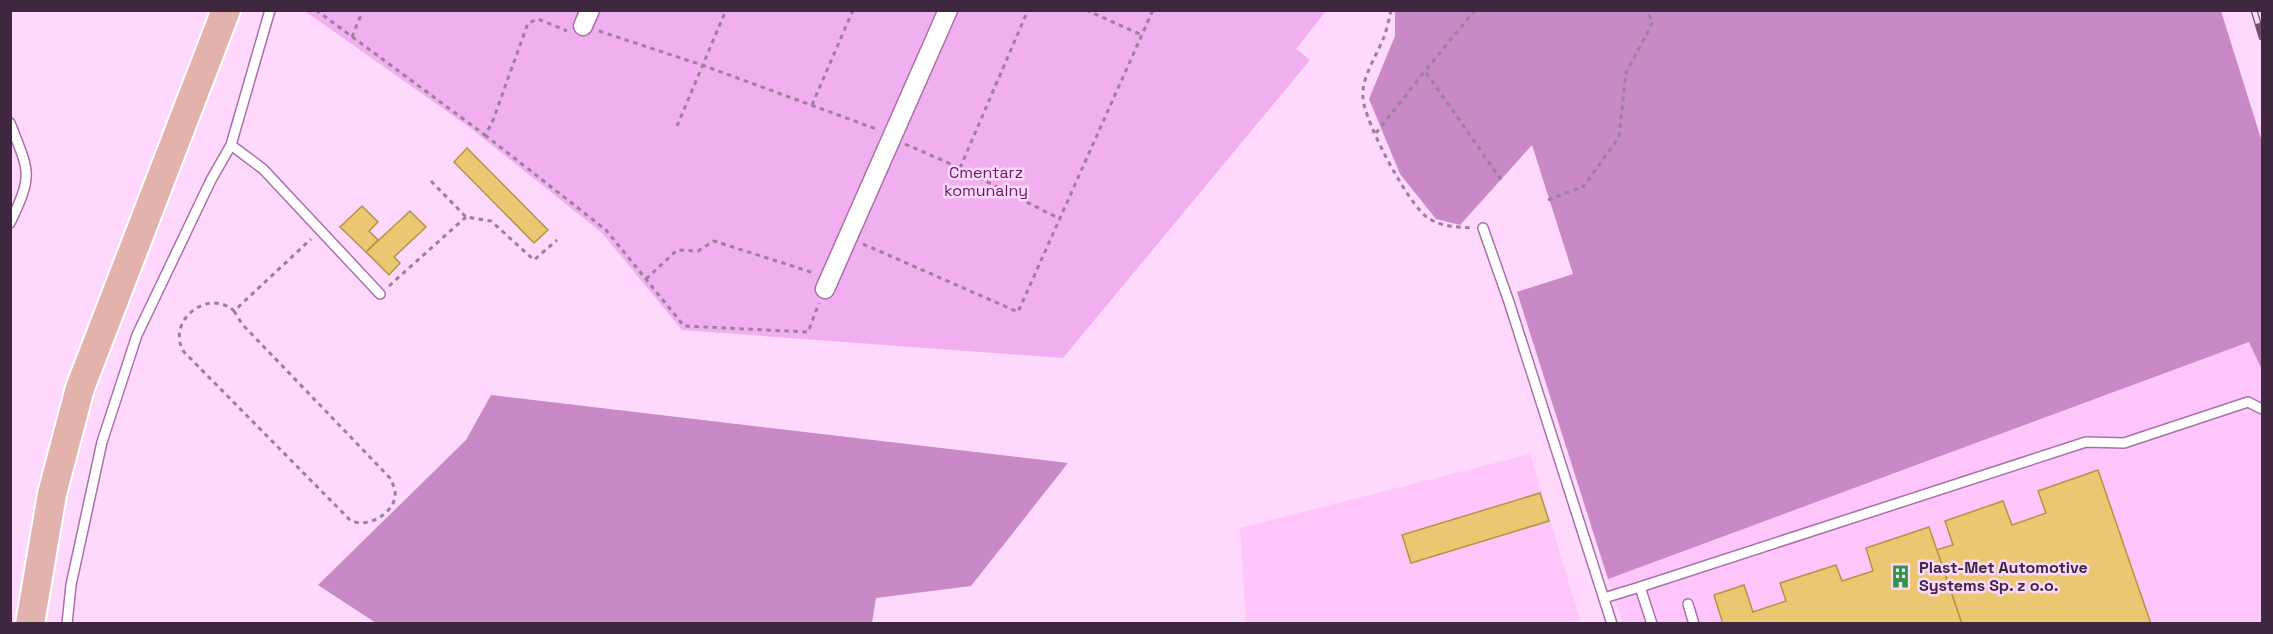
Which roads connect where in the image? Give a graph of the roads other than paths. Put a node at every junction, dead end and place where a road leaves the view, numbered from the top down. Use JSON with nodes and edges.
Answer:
{"nodes":[{"id":1,"x":226,"y":10,"type":"edge"},
{"id":2,"x":270,"y":10,"type":"edge"},
{"id":3,"x":948,"y":10,"type":"edge"},
{"id":4,"x":10,"y":123,"type":"edge"},
{"id":5,"x":231,"y":145,"type":"junction"},
{"id":6,"x":10,"y":223,"type":"edge"},
{"id":7,"x":1484,"y":228,"type":"road end"},
{"id":8,"x":827,"y":284,"type":"road end"},
{"id":9,"x":380,"y":294,"type":"road end"},
{"id":10,"x":2262,"y":409,"type":"edge"},
{"id":11,"x":1640,"y":587,"type":"junction"},
{"id":12,"x":1604,"y":598,"type":"junction"},
{"id":13,"x":1688,"y":604,"type":"dead end"},
{"id":14,"x":30,"y":624,"type":"edge"},
{"id":15,"x":67,"y":624,"type":"edge"},
{"id":16,"x":1612,"y":624,"type":"edge"},
{"id":17,"x":1652,"y":624,"type":"edge"},
{"id":18,"x":1694,"y":624,"type":"edge"}],
"edges":[{"from":1,"to":14,"type":"main road"},
{"from":2,"to":5,"type":"lane"},
{"from":3,"to":8,"type":"street"},
{"from":4,"to":6,"type":"lane"},
{"from":5,"to":9,"type":"lane"},
{"from":5,"to":15,"type":"lane"},
{"from":7,"to":12,"type":"lane"},
{"from":10,"to":11,"type":"lane"},
{"from":11,"to":12,"type":"lane"},
{"from":11,"to":17,"type":"lane"},
{"from":12,"to":16,"type":"lane"},
{"from":13,"to":18,"type":"lane"}]}
